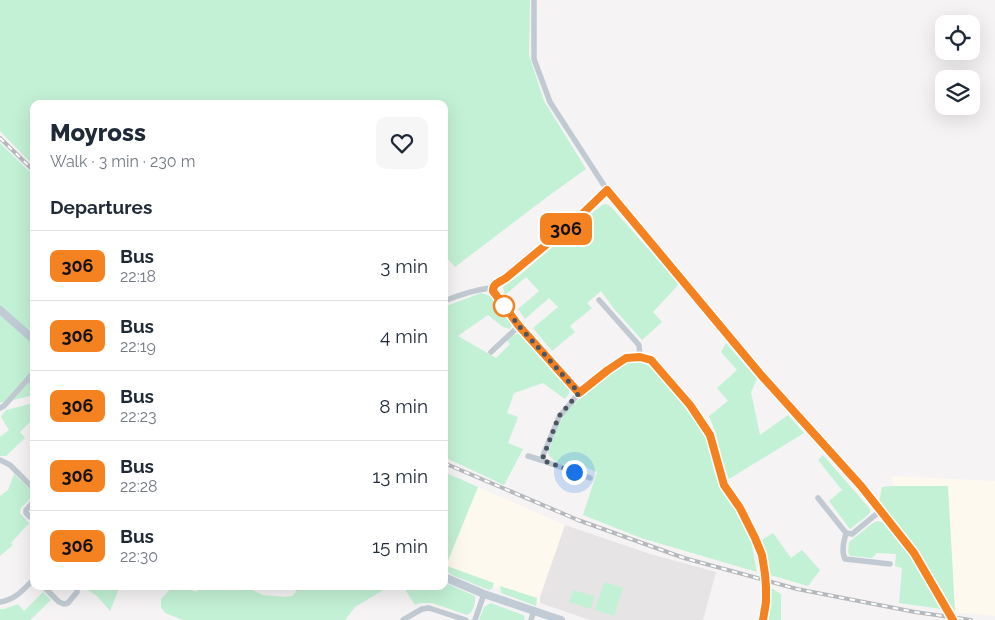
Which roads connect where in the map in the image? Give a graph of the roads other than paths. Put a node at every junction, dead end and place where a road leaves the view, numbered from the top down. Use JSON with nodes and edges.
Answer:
{"nodes":[{"id":1,"x":534,"y":0,"type":"edge"},
{"id":2,"x":607,"y":190,"type":"junction"},
{"id":3,"x":493,"y":288,"type":"junction"},
{"id":4,"x":448,"y":300,"type":"edge"},
{"id":5,"x":599,"y":300,"type":"dead end"},
{"id":6,"x":0,"y":310,"type":"edge"},
{"id":7,"x":519,"y":326,"type":"junction"},
{"id":8,"x":30,"y":336,"type":"edge"},
{"id":9,"x":490,"y":352,"type":"dead end"},
{"id":10,"x":640,"y":357,"type":"junction"},
{"id":11,"x":30,"y":377,"type":"edge"},
{"id":12,"x":28,"y":379,"type":"joint"},
{"id":13,"x":579,"y":393,"type":"junction"},
{"id":14,"x":2,"y":407,"type":"edge"},
{"id":15,"x":528,"y":456,"type":"dead end"},
{"id":16,"x":0,"y":460,"type":"edge"},
{"id":17,"x":542,"y":460,"type":"junction"},
{"id":18,"x":590,"y":478,"type":"dead end"},
{"id":19,"x":30,"y":485,"type":"edge"},
{"id":20,"x":818,"y":498,"type":"dead end"},
{"id":21,"x":30,"y":506,"type":"edge"},
{"id":22,"x":880,"y":511,"type":"junction"},
{"id":23,"x":30,"y":517,"type":"edge"},
{"id":24,"x":846,"y":533,"type":"junction"},
{"id":25,"x":890,"y":564,"type":"dead end"},
{"id":26,"x":448,"y":579,"type":"edge"},
{"id":27,"x":30,"y":583,"type":"edge"},
{"id":28,"x":47,"y":590,"type":"edge"},
{"id":29,"x":78,"y":590,"type":"edge"},
{"id":30,"x":484,"y":594,"type":"junction"},
{"id":31,"x":941,"y":598,"type":"dead end"},
{"id":32,"x":0,"y":602,"type":"edge"},
{"id":33,"x":534,"y":610,"type":"junction"},
{"id":34,"x":403,"y":620,"type":"edge"},
{"id":35,"x":466,"y":620,"type":"edge"},
{"id":36,"x":475,"y":620,"type":"edge"},
{"id":37,"x":531,"y":620,"type":"edge"},
{"id":38,"x":561,"y":620,"type":"edge"},
{"id":39,"x":763,"y":620,"type":"edge"}],
"edges":[{"from":1,"to":2,"type":"street"},
{"from":2,"to":3,"type":"street"},
{"from":2,"to":22,"type":"street"},
{"from":3,"to":4,"type":"street"},
{"from":3,"to":7,"type":"street"},
{"from":5,"to":10,"type":"street"},
{"from":6,"to":8,"type":"street"},
{"from":7,"to":9,"type":"street"},
{"from":7,"to":13,"type":"street"},
{"from":10,"to":13,"type":"street"},
{"from":10,"to":39,"type":"street","bridge":true},
{"from":11,"to":12,"type":"street"},
{"from":12,"to":14,"type":"street"},
{"from":13,"to":17,"type":"street"},
{"from":15,"to":17,"type":"street"},
{"from":16,"to":19,"type":"street"},
{"from":17,"to":18,"type":"street"},
{"from":20,"to":24,"type":"street"},
{"from":21,"to":23,"type":"street"},
{"from":22,"to":24,"type":"street"},
{"from":22,"to":31,"type":"street"},
{"from":24,"to":25,"type":"street"},
{"from":26,"to":30,"type":"street"},
{"from":27,"to":32,"type":"street"},
{"from":28,"to":29,"type":"street"},
{"from":30,"to":33,"type":"street"},
{"from":30,"to":36,"type":"street"},
{"from":33,"to":37,"type":"street"},
{"from":33,"to":38,"type":"street"},
{"from":34,"to":35,"type":"street"}]}
